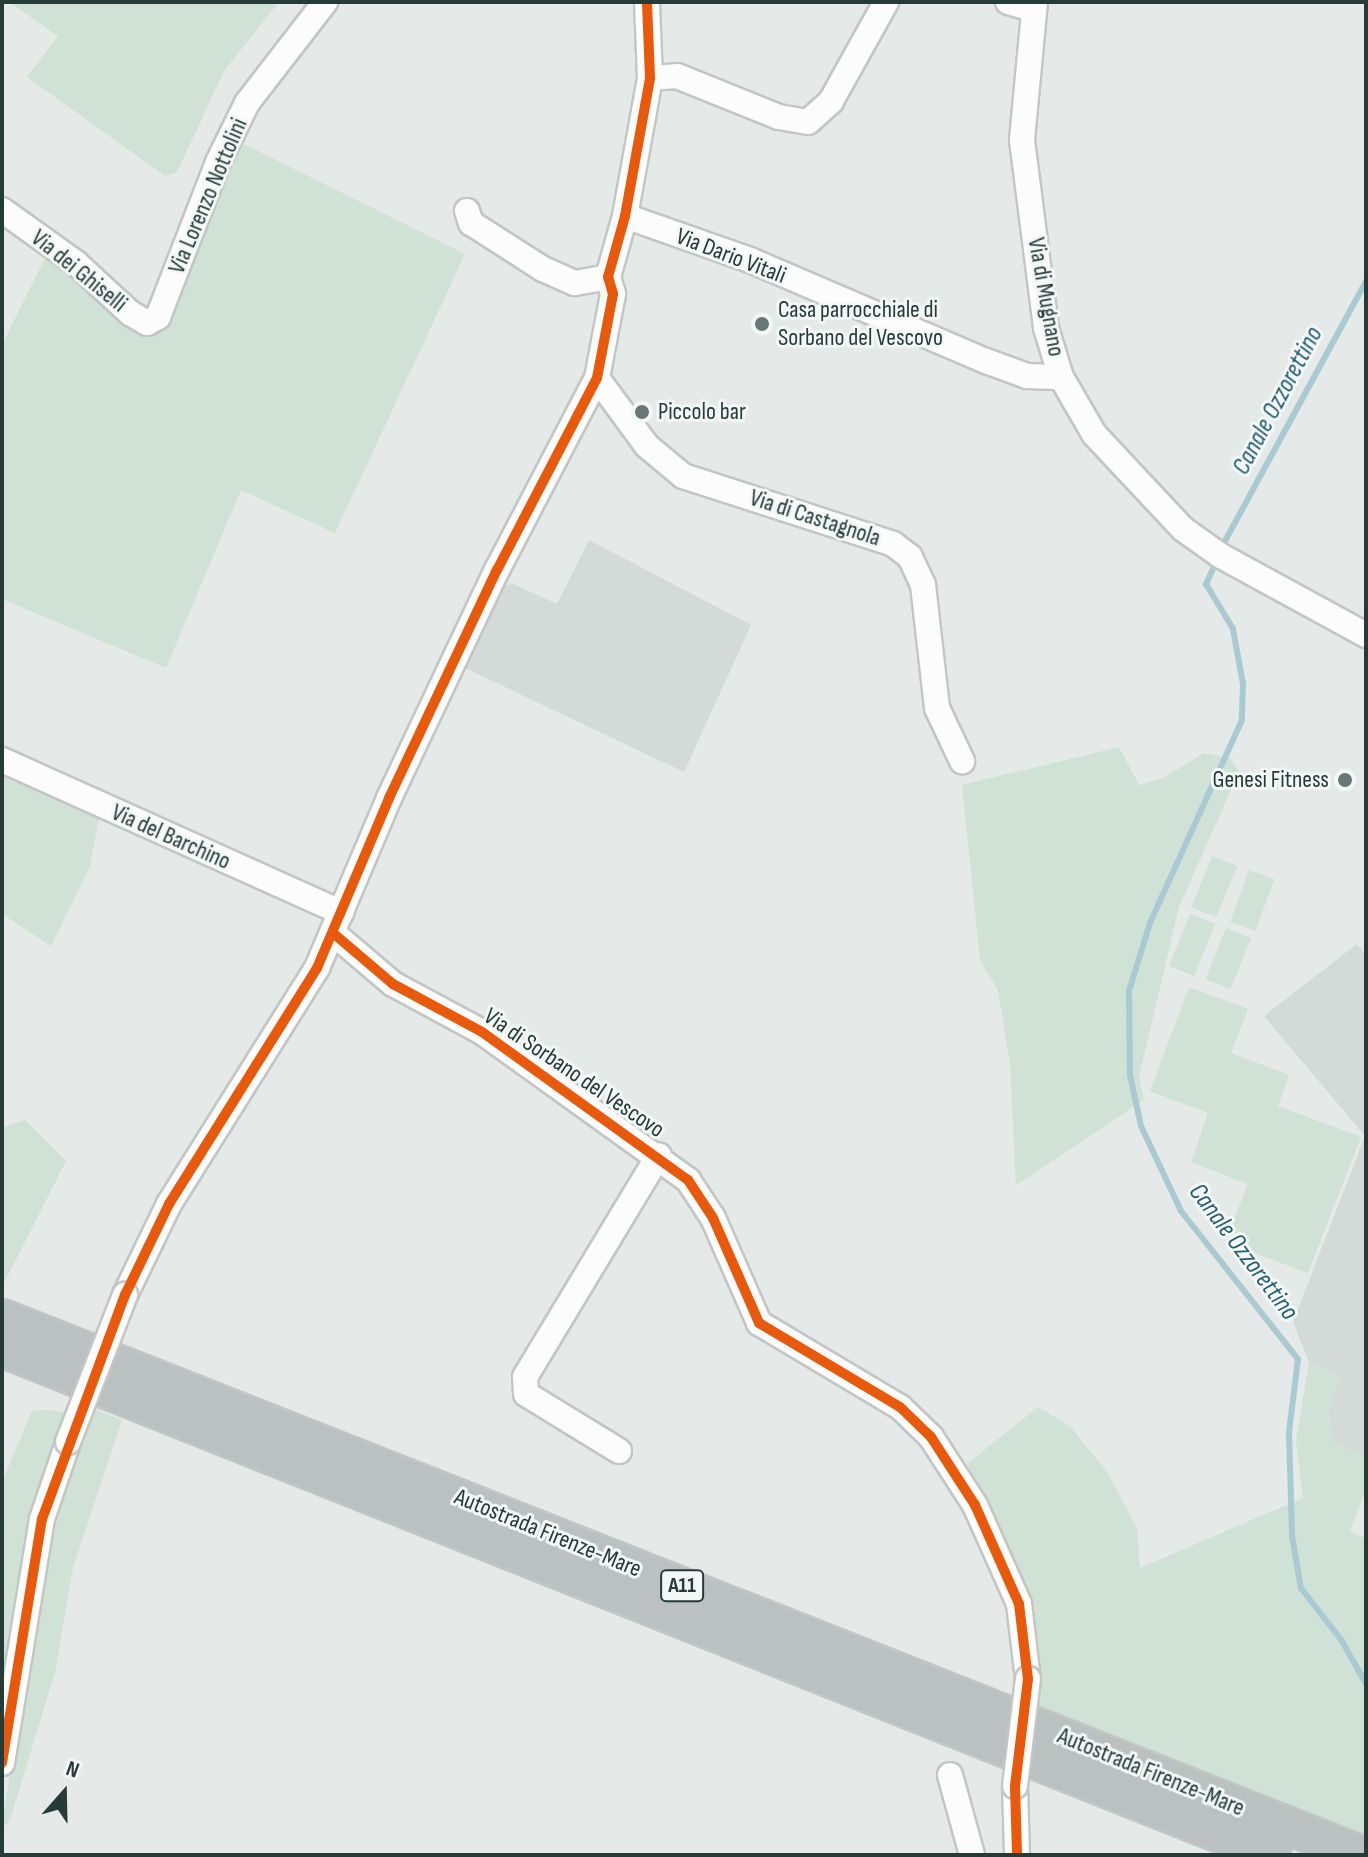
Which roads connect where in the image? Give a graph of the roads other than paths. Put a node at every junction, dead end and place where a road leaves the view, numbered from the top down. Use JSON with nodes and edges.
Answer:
{"nodes":[{"id":1,"x":325,"y":2,"type":"edge"},
{"id":2,"x":647,"y":2,"type":"edge"},
{"id":3,"x":886,"y":2,"type":"edge"},
{"id":4,"x":1008,"y":2,"type":"edge"},
{"id":5,"x":1034,"y":5,"type":"edge"},
{"id":6,"x":650,"y":78,"type":"junction"},
{"id":7,"x":2,"y":210,"type":"edge"},
{"id":8,"x":467,"y":211,"type":"dead end"},
{"id":9,"x":625,"y":216,"type":"junction"},
{"id":10,"x":608,"y":277,"type":"junction"},
{"id":11,"x":158,"y":317,"type":"joint"},
{"id":12,"x":1061,"y":377,"type":"junction"},
{"id":13,"x":597,"y":378,"type":"junction"},
{"id":14,"x":1366,"y":635,"type":"edge"},
{"id":15,"x":2,"y":760,"type":"edge"},
{"id":16,"x":962,"y":761,"type":"dead end"},
{"id":17,"x":337,"y":923,"type":"junction"},
{"id":18,"x":659,"y":1155,"type":"junction"},
{"id":19,"x":2,"y":1318,"type":"edge"},
{"id":20,"x":2,"y":1348,"type":"edge"},
{"id":21,"x":619,"y":1451,"type":"dead end"},
{"id":22,"x":2,"y":1763,"type":"edge"},
{"id":23,"x":950,"y":1775,"type":"dead end"},
{"id":24,"x":972,"y":1855,"type":"edge"},
{"id":25,"x":1017,"y":1855,"type":"edge"},
{"id":26,"x":1273,"y":1855,"type":"edge"},
{"id":27,"x":1362,"y":1855,"type":"edge"}],
"edges":[{"from":1,"to":11,"type":"street","name":"Via Lorenzo Nottolini"},
{"from":2,"to":6,"type":"street"},
{"from":3,"to":6,"type":"street"},
{"from":4,"to":5,"type":"street"},
{"from":5,"to":12,"type":"street","name":"Via di Mugnano"},
{"from":6,"to":9,"type":"street"},
{"from":7,"to":11,"type":"street","name":"Via dei Ghiselli"},
{"from":8,"to":10,"type":"street"},
{"from":9,"to":10,"type":"street"},
{"from":9,"to":12,"type":"street","name":"Via Dario Vitali"},
{"from":10,"to":13,"type":"street"},
{"from":12,"to":14,"type":"street","name":"Via di Mugnano"},
{"from":13,"to":16,"type":"street","name":"Via di Castagnola"},
{"from":13,"to":17,"type":"street"},
{"from":15,"to":17,"type":"street","name":"Via del Barchino"},
{"from":17,"to":18,"type":"street","name":"Via di Sorbano del Vescovo"},
{"from":17,"to":22,"type":"street","bridge":true},
{"from":18,"to":21,"type":"street"},
{"from":18,"to":25,"type":"street","name":"Via di Sorbano del Vescovo","bridge":true},
{"from":19,"to":27,"type":"highway","name":"Autostrada Firenze-Mare","number":"A11"},
{"from":20,"to":26,"type":"highway","name":"Autostrada Firenze-Mare","number":"A11"},
{"from":23,"to":24,"type":"street"}]}
